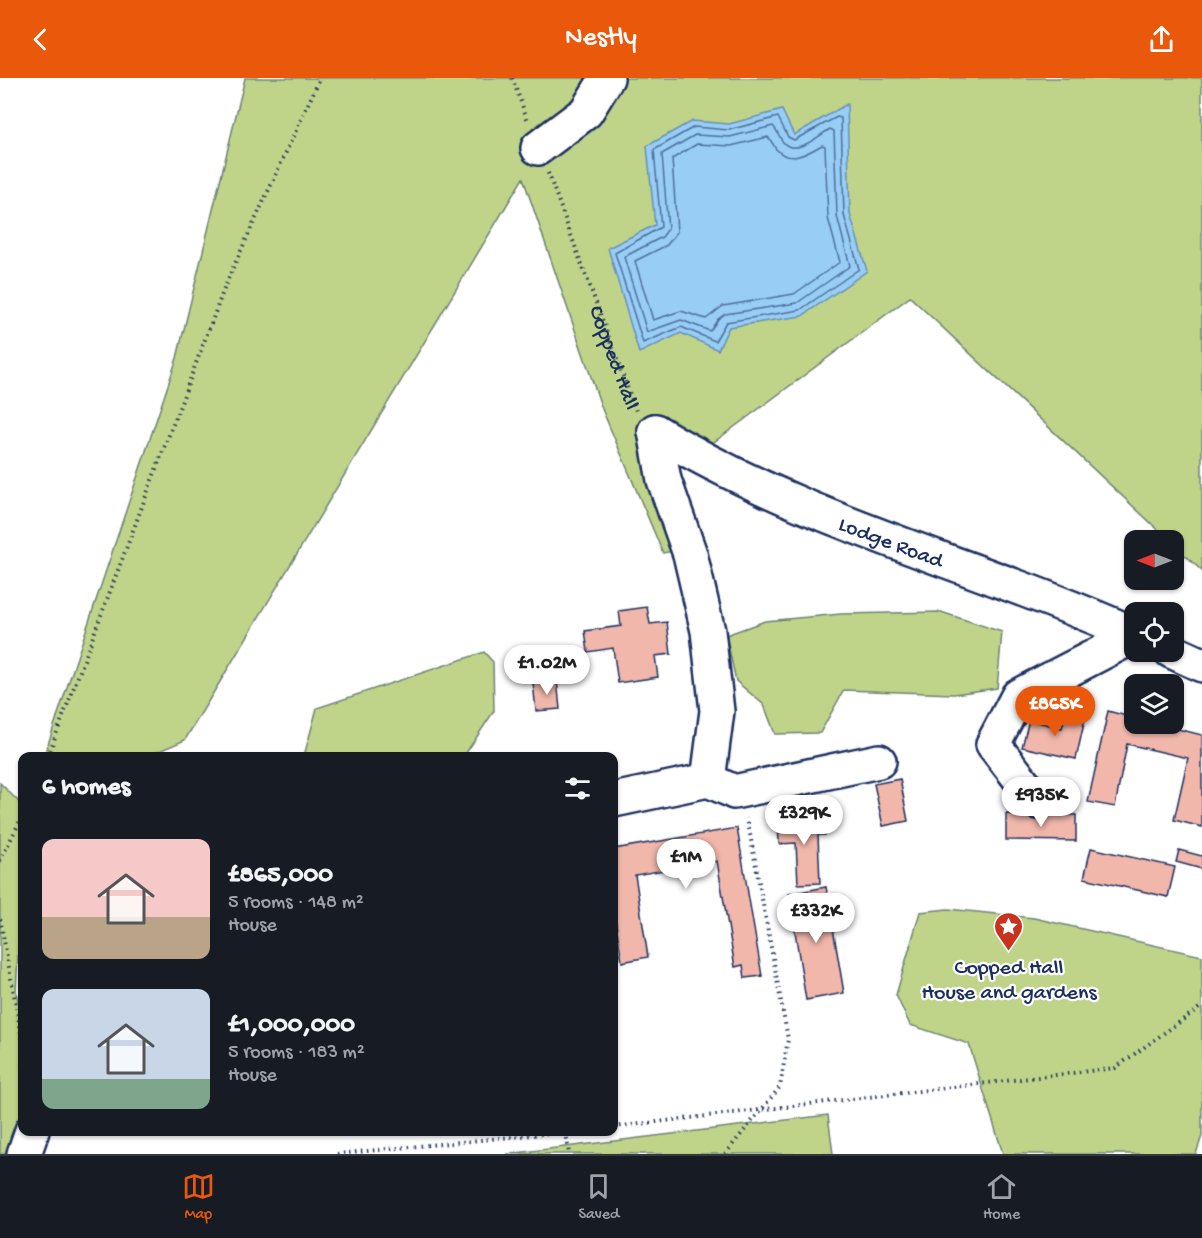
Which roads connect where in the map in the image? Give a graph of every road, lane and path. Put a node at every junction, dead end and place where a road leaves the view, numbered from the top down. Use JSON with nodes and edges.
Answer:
{"nodes":[{"id":1,"x":321,"y":78,"type":"edge"},
{"id":2,"x":512,"y":78,"type":"edge"},
{"id":3,"x":607,"y":78,"type":"edge"},
{"id":4,"x":538,"y":148,"type":"junction"},
{"id":5,"x":655,"y":431,"type":"junction"},
{"id":6,"x":1124,"y":631,"type":"edge"},
{"id":7,"x":1124,"y":640,"type":"edge"},
{"id":8,"x":1184,"y":657,"type":"edge"},
{"id":9,"x":1202,"y":665,"type":"edge"},
{"id":10,"x":50,"y":752,"type":"edge"},
{"id":11,"x":879,"y":761,"type":"dead end"},
{"id":12,"x":729,"y":791,"type":"junction"},
{"id":13,"x":618,"y":800,"type":"edge"},
{"id":14,"x":1038,"y":802,"type":"dead end"},
{"id":15,"x":18,"y":825,"type":"edge"},
{"id":16,"x":0,"y":861,"type":"edge"},
{"id":17,"x":0,"y":919,"type":"edge"},
{"id":18,"x":1202,"y":1006,"type":"edge"},
{"id":19,"x":18,"y":1016,"type":"edge"},
{"id":20,"x":759,"y":1112,"type":"junction"},
{"id":21,"x":618,"y":1127,"type":"edge"},
{"id":22,"x":30,"y":1136,"type":"edge"},
{"id":23,"x":524,"y":1136,"type":"edge"},
{"id":24,"x":567,"y":1136,"type":"edge"},
{"id":25,"x":24,"y":1154,"type":"edge"},
{"id":26,"x":337,"y":1154,"type":"edge"},
{"id":27,"x":569,"y":1154,"type":"edge"},
{"id":28,"x":725,"y":1154,"type":"edge"}],
"edges":[{"from":1,"to":10,"type":"path"},
{"from":2,"to":4,"type":"path","name":"Copped Hall"},
{"from":3,"to":4,"type":"lane"},
{"from":4,"to":5,"type":"path","name":"Copped Hall"},
{"from":5,"to":6,"type":"lane","name":"Lodge Road"},
{"from":5,"to":12,"type":"lane","name":"Copped Hall"},
{"from":7,"to":14,"type":"lane"},
{"from":8,"to":9,"type":"lane"},
{"from":11,"to":12,"type":"lane"},
{"from":12,"to":13,"type":"lane"},
{"from":12,"to":20,"type":"path"},
{"from":15,"to":16,"type":"path"},
{"from":17,"to":19,"type":"path"},
{"from":18,"to":20,"type":"path"},
{"from":20,"to":21,"type":"path"},
{"from":20,"to":28,"type":"path"},
{"from":22,"to":25,"type":"lane"},
{"from":23,"to":26,"type":"path"},
{"from":24,"to":27,"type":"path"}]}
